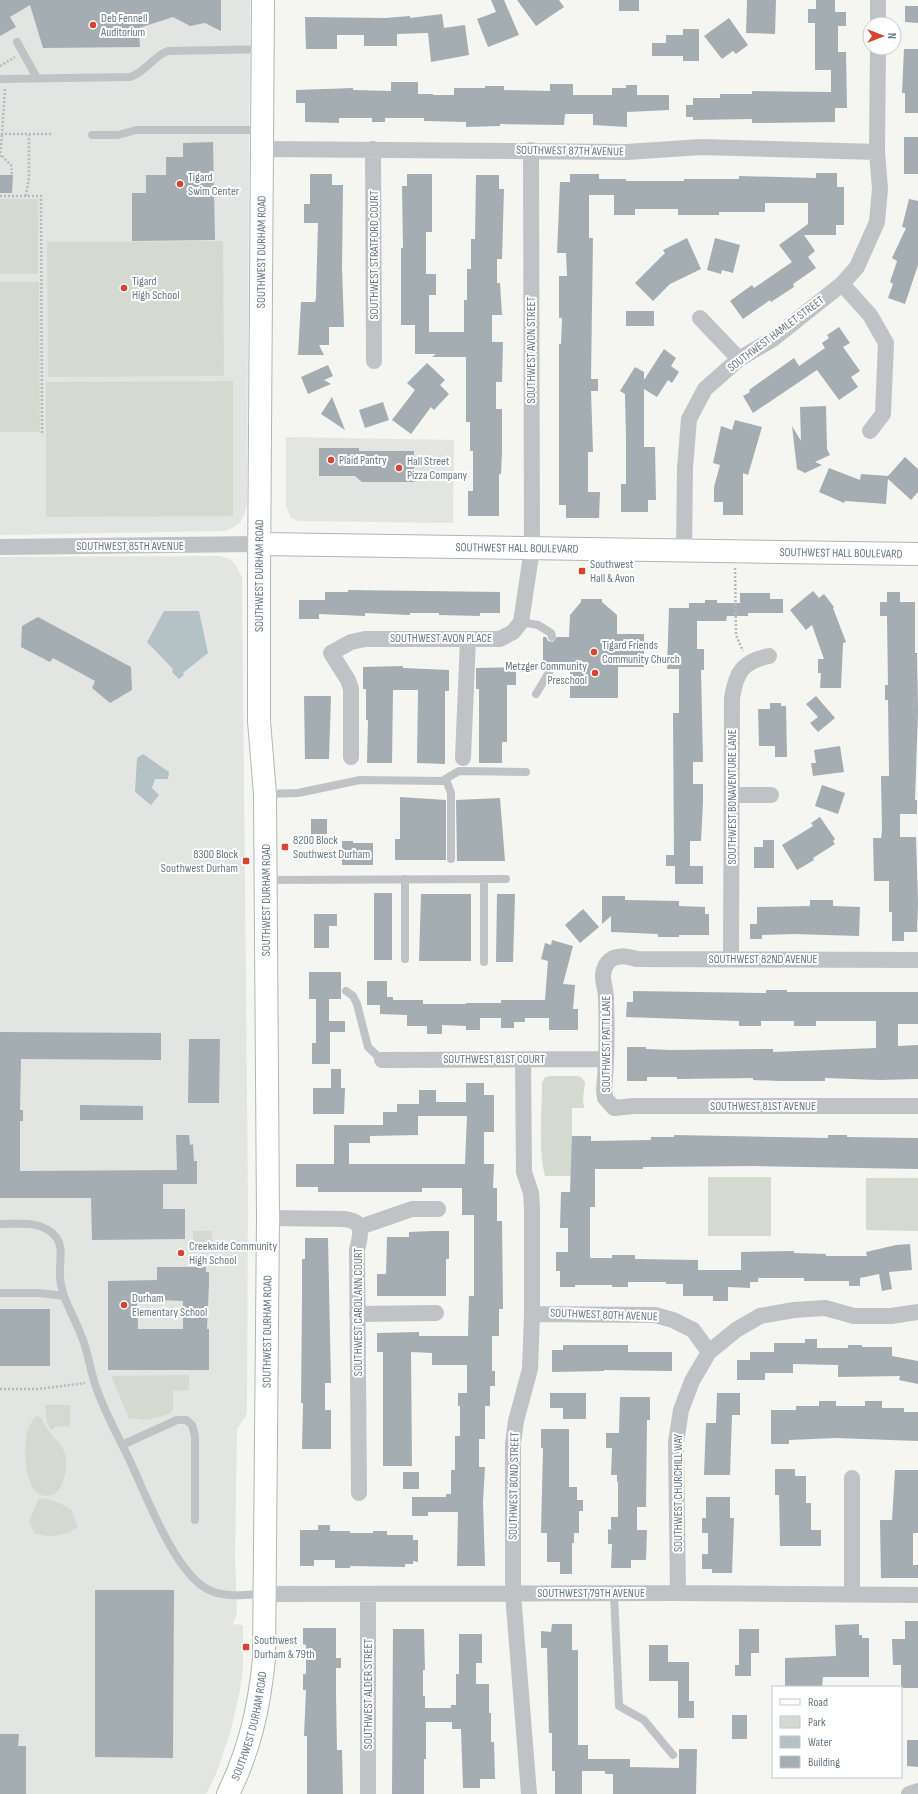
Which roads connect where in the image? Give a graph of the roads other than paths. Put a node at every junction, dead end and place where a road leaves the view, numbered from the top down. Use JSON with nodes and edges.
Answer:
{"nodes":[{"id":1,"x":263,"y":0,"type":"edge"},
{"id":2,"x":878,"y":0,"type":"edge"},
{"id":3,"x":878,"y":16,"type":"edge"},
{"id":4,"x":17,"y":42,"type":"dead end"},
{"id":5,"x":263,"y":49,"type":"junction"},
{"id":6,"x":878,"y":56,"type":"edge"},
{"id":7,"x":37,"y":78,"type":"junction"},
{"id":8,"x":2,"y":79,"type":"edge"},
{"id":9,"x":92,"y":135,"type":"dead end"},
{"id":10,"x":263,"y":140,"type":"junction"},
{"id":11,"x":374,"y":149,"type":"junction"},
{"id":12,"x":531,"y":150,"type":"junction"},
{"id":13,"x":877,"y":152,"type":"junction"},
{"id":14,"x":842,"y":284,"type":"junction"},
{"id":15,"x":700,"y":318,"type":"dead end"},
{"id":16,"x":739,"y":359,"type":"junction"},
{"id":17,"x":374,"y":361,"type":"dead end"},
{"id":18,"x":870,"y":432,"type":"dead end"},
{"id":19,"x":260,"y":544,"type":"junction"},
{"id":20,"x":0,"y":547,"type":"edge"},
{"id":21,"x":532,"y":549,"type":"junction"},
{"id":22,"x":684,"y":552,"type":"junction"},
{"id":23,"x":918,"y":554,"type":"edge"},
{"id":24,"x":521,"y":622,"type":"junction"},
{"id":25,"x":552,"y":637,"type":"dead end"},
{"id":26,"x":468,"y":639,"type":"junction"},
{"id":27,"x":769,"y":656,"type":"dead end"},
{"id":28,"x":552,"y":669,"type":"dead end"},
{"id":29,"x":536,"y":694,"type":"dead end"},
{"id":30,"x":351,"y":757,"type":"dead end"},
{"id":31,"x":464,"y":758,"type":"dead end"},
{"id":32,"x":526,"y":772,"type":"dead end"},
{"id":33,"x":446,"y":780,"type":"junction"},
{"id":34,"x":265,"y":794,"type":"junction"},
{"id":35,"x":732,"y":795,"type":"junction"},
{"id":36,"x":772,"y":795,"type":"dead end"},
{"id":37,"x":451,"y":859,"type":"dead end"},
{"id":38,"x":506,"y":878,"type":"dead end"},
{"id":39,"x":405,"y":879,"type":"junction"},
{"id":40,"x":484,"y":879,"type":"junction"},
{"id":41,"x":265,"y":880,"type":"junction"},
{"id":42,"x":405,"y":959,"type":"dead end"},
{"id":43,"x":731,"y":959,"type":"junction"},
{"id":44,"x":918,"y":960,"type":"edge"},
{"id":45,"x":609,"y":961,"type":"joint"},
{"id":46,"x":484,"y":962,"type":"dead end"},
{"id":47,"x":346,"y":991,"type":"dead end"},
{"id":48,"x":605,"y":1059,"type":"junction"},
{"id":49,"x":382,"y":1060,"type":"joint"},
{"id":50,"x":523,"y":1060,"type":"junction"},
{"id":51,"x":609,"y":1103,"type":"joint"},
{"id":52,"x":918,"y":1106,"type":"edge"},
{"id":53,"x":438,"y":1209,"type":"dead end"},
{"id":54,"x":268,"y":1218,"type":"junction"},
{"id":55,"x":0,"y":1224,"type":"edge"},
{"id":56,"x":360,"y":1227,"type":"junction"},
{"id":57,"x":0,"y":1293,"type":"edge"},
{"id":58,"x":64,"y":1296,"type":"junction"},
{"id":59,"x":918,"y":1312,"type":"edge"},
{"id":60,"x":436,"y":1313,"type":"dead end"},
{"id":61,"x":357,"y":1314,"type":"junction"},
{"id":62,"x":532,"y":1314,"type":"junction"},
{"id":63,"x":709,"y":1352,"type":"junction"},
{"id":64,"x":122,"y":1445,"type":"junction"},
{"id":65,"x":852,"y":1478,"type":"dead end"},
{"id":66,"x":359,"y":1493,"type":"dead end"},
{"id":67,"x":196,"y":1520,"type":"dead end"},
{"id":68,"x":614,"y":1593,"type":"junction"},
{"id":69,"x":678,"y":1593,"type":"junction"},
{"id":70,"x":265,"y":1594,"type":"junction"},
{"id":71,"x":368,"y":1594,"type":"junction"},
{"id":72,"x":513,"y":1594,"type":"junction"},
{"id":73,"x":852,"y":1594,"type":"junction"},
{"id":74,"x":918,"y":1595,"type":"edge"},
{"id":75,"x":673,"y":1755,"type":"dead end"},
{"id":76,"x":918,"y":1792,"type":"edge"},
{"id":77,"x":228,"y":1794,"type":"edge"},
{"id":78,"x":368,"y":1794,"type":"edge"},
{"id":79,"x":529,"y":1794,"type":"edge"},
{"id":80,"x":909,"y":1794,"type":"edge"}],
"edges":[{"from":1,"to":5,"type":"main road","name":"SOUTHWEST DURHAM ROAD"},
{"from":2,"to":3,"type":"street"},
{"from":4,"to":7,"type":"lane"},
{"from":5,"to":7,"type":"lane"},
{"from":5,"to":10,"type":"main road","name":"SOUTHWEST DURHAM ROAD"},
{"from":6,"to":13,"type":"street","name":"SOUTHWEST HAMLET STREET"},
{"from":7,"to":8,"type":"lane"},
{"from":9,"to":10,"type":"lane"},
{"from":10,"to":11,"type":"street","name":"SOUTHWEST 87TH AVENUE"},
{"from":10,"to":19,"type":"main road","name":"SOUTHWEST DURHAM ROAD"},
{"from":11,"to":12,"type":"street","name":"SOUTHWEST 87TH AVENUE"},
{"from":11,"to":17,"type":"street","name":"SOUTHWEST STRATFORD COURT"},
{"from":12,"to":13,"type":"street","name":"SOUTHWEST 87TH AVENUE"},
{"from":12,"to":21,"type":"street","name":"SOUTHWEST AVON STREET"},
{"from":13,"to":14,"type":"street","name":"SOUTHWEST HAMLET STREET"},
{"from":14,"to":16,"type":"street","name":"SOUTHWEST HAMLET STREET"},
{"from":14,"to":18,"type":"street"},
{"from":15,"to":16,"type":"street"},
{"from":16,"to":22,"type":"street","name":"SOUTHWEST HAMLET STREET"},
{"from":19,"to":20,"type":"street","name":"SOUTHWEST 85TH AVENUE"},
{"from":19,"to":21,"type":"main road","name":"SOUTHWEST HALL BOULEVARD"},
{"from":19,"to":34,"type":"main road","name":"SOUTHWEST DURHAM ROAD"},
{"from":21,"to":22,"type":"main road","name":"SOUTHWEST HALL BOULEVARD"},
{"from":21,"to":24,"type":"street"},
{"from":22,"to":23,"type":"main road","name":"SOUTHWEST HALL BOULEVARD"},
{"from":24,"to":25,"type":"lane"},
{"from":24,"to":26,"type":"street","name":"SOUTHWEST AVON PLACE"},
{"from":26,"to":30,"type":"street","name":"SOUTHWEST AVON PLACE"},
{"from":26,"to":31,"type":"street"},
{"from":27,"to":35,"type":"street","name":"SOUTHWEST BONAVENTURE LANE"},
{"from":28,"to":29,"type":"lane"},
{"from":32,"to":33,"type":"lane"},
{"from":33,"to":34,"type":"lane"},
{"from":33,"to":37,"type":"lane"},
{"from":34,"to":41,"type":"main road","name":"SOUTHWEST DURHAM ROAD"},
{"from":35,"to":36,"type":"street"},
{"from":35,"to":43,"type":"street","name":"SOUTHWEST BONAVENTURE LANE"},
{"from":38,"to":40,"type":"lane"},
{"from":39,"to":40,"type":"lane"},
{"from":39,"to":41,"type":"lane"},
{"from":39,"to":42,"type":"lane"},
{"from":40,"to":46,"type":"lane"},
{"from":41,"to":54,"type":"main road","name":"SOUTHWEST DURHAM ROAD"},
{"from":43,"to":44,"type":"street","name":"SOUTHWEST 82ND AVENUE"},
{"from":43,"to":45,"type":"street","name":"SOUTHWEST 82ND AVENUE"},
{"from":45,"to":48,"type":"street","name":"SOUTHWEST PATTI LANE"},
{"from":47,"to":49,"type":"lane"},
{"from":48,"to":50,"type":"street","name":"SOUTHWEST 81ST COURT"},
{"from":48,"to":51,"type":"street","name":"SOUTHWEST PATTI LANE"},
{"from":49,"to":50,"type":"street","name":"SOUTHWEST 81ST COURT"},
{"from":50,"to":62,"type":"street","name":"SOUTHWEST BOND STREET"},
{"from":51,"to":52,"type":"street","name":"SOUTHWEST 81ST AVENUE"},
{"from":53,"to":56,"type":"street"},
{"from":54,"to":56,"type":"street"},
{"from":54,"to":70,"type":"main road","name":"SOUTHWEST DURHAM ROAD"},
{"from":55,"to":58,"type":"lane"},
{"from":56,"to":61,"type":"street","name":"SOUTHWEST CAROL ANN COURT"},
{"from":57,"to":58,"type":"lane"},
{"from":58,"to":64,"type":"lane"},
{"from":59,"to":63,"type":"street"},
{"from":60,"to":61,"type":"street"},
{"from":61,"to":66,"type":"street","name":"SOUTHWEST CAROL ANN COURT"},
{"from":62,"to":63,"type":"street","name":"SOUTHWEST 80TH AVENUE"},
{"from":62,"to":72,"type":"street","name":"SOUTHWEST BOND STREET"},
{"from":63,"to":69,"type":"street","name":"SOUTHWEST CHURCHILL WAY"},
{"from":64,"to":67,"type":"lane"},
{"from":64,"to":70,"type":"lane"},
{"from":65,"to":73,"type":"street"},
{"from":68,"to":69,"type":"street","name":"SOUTHWEST 79TH AVENUE"},
{"from":68,"to":72,"type":"street","name":"SOUTHWEST 79TH AVENUE"},
{"from":68,"to":75,"type":"lane"},
{"from":69,"to":73,"type":"street","name":"SOUTHWEST 79TH AVENUE"},
{"from":70,"to":71,"type":"street","name":"SOUTHWEST 79TH AVENUE"},
{"from":70,"to":77,"type":"main road","name":"SOUTHWEST DURHAM ROAD"},
{"from":71,"to":72,"type":"street","name":"SOUTHWEST 79TH AVENUE"},
{"from":71,"to":78,"type":"street","name":"SOUTHWEST ALDER STREET"},
{"from":72,"to":79,"type":"street","name":"SOUTHWEST BOND STREET"},
{"from":73,"to":74,"type":"street","name":"SOUTHWEST 79TH AVENUE"},
{"from":76,"to":80,"type":"street"}]}
